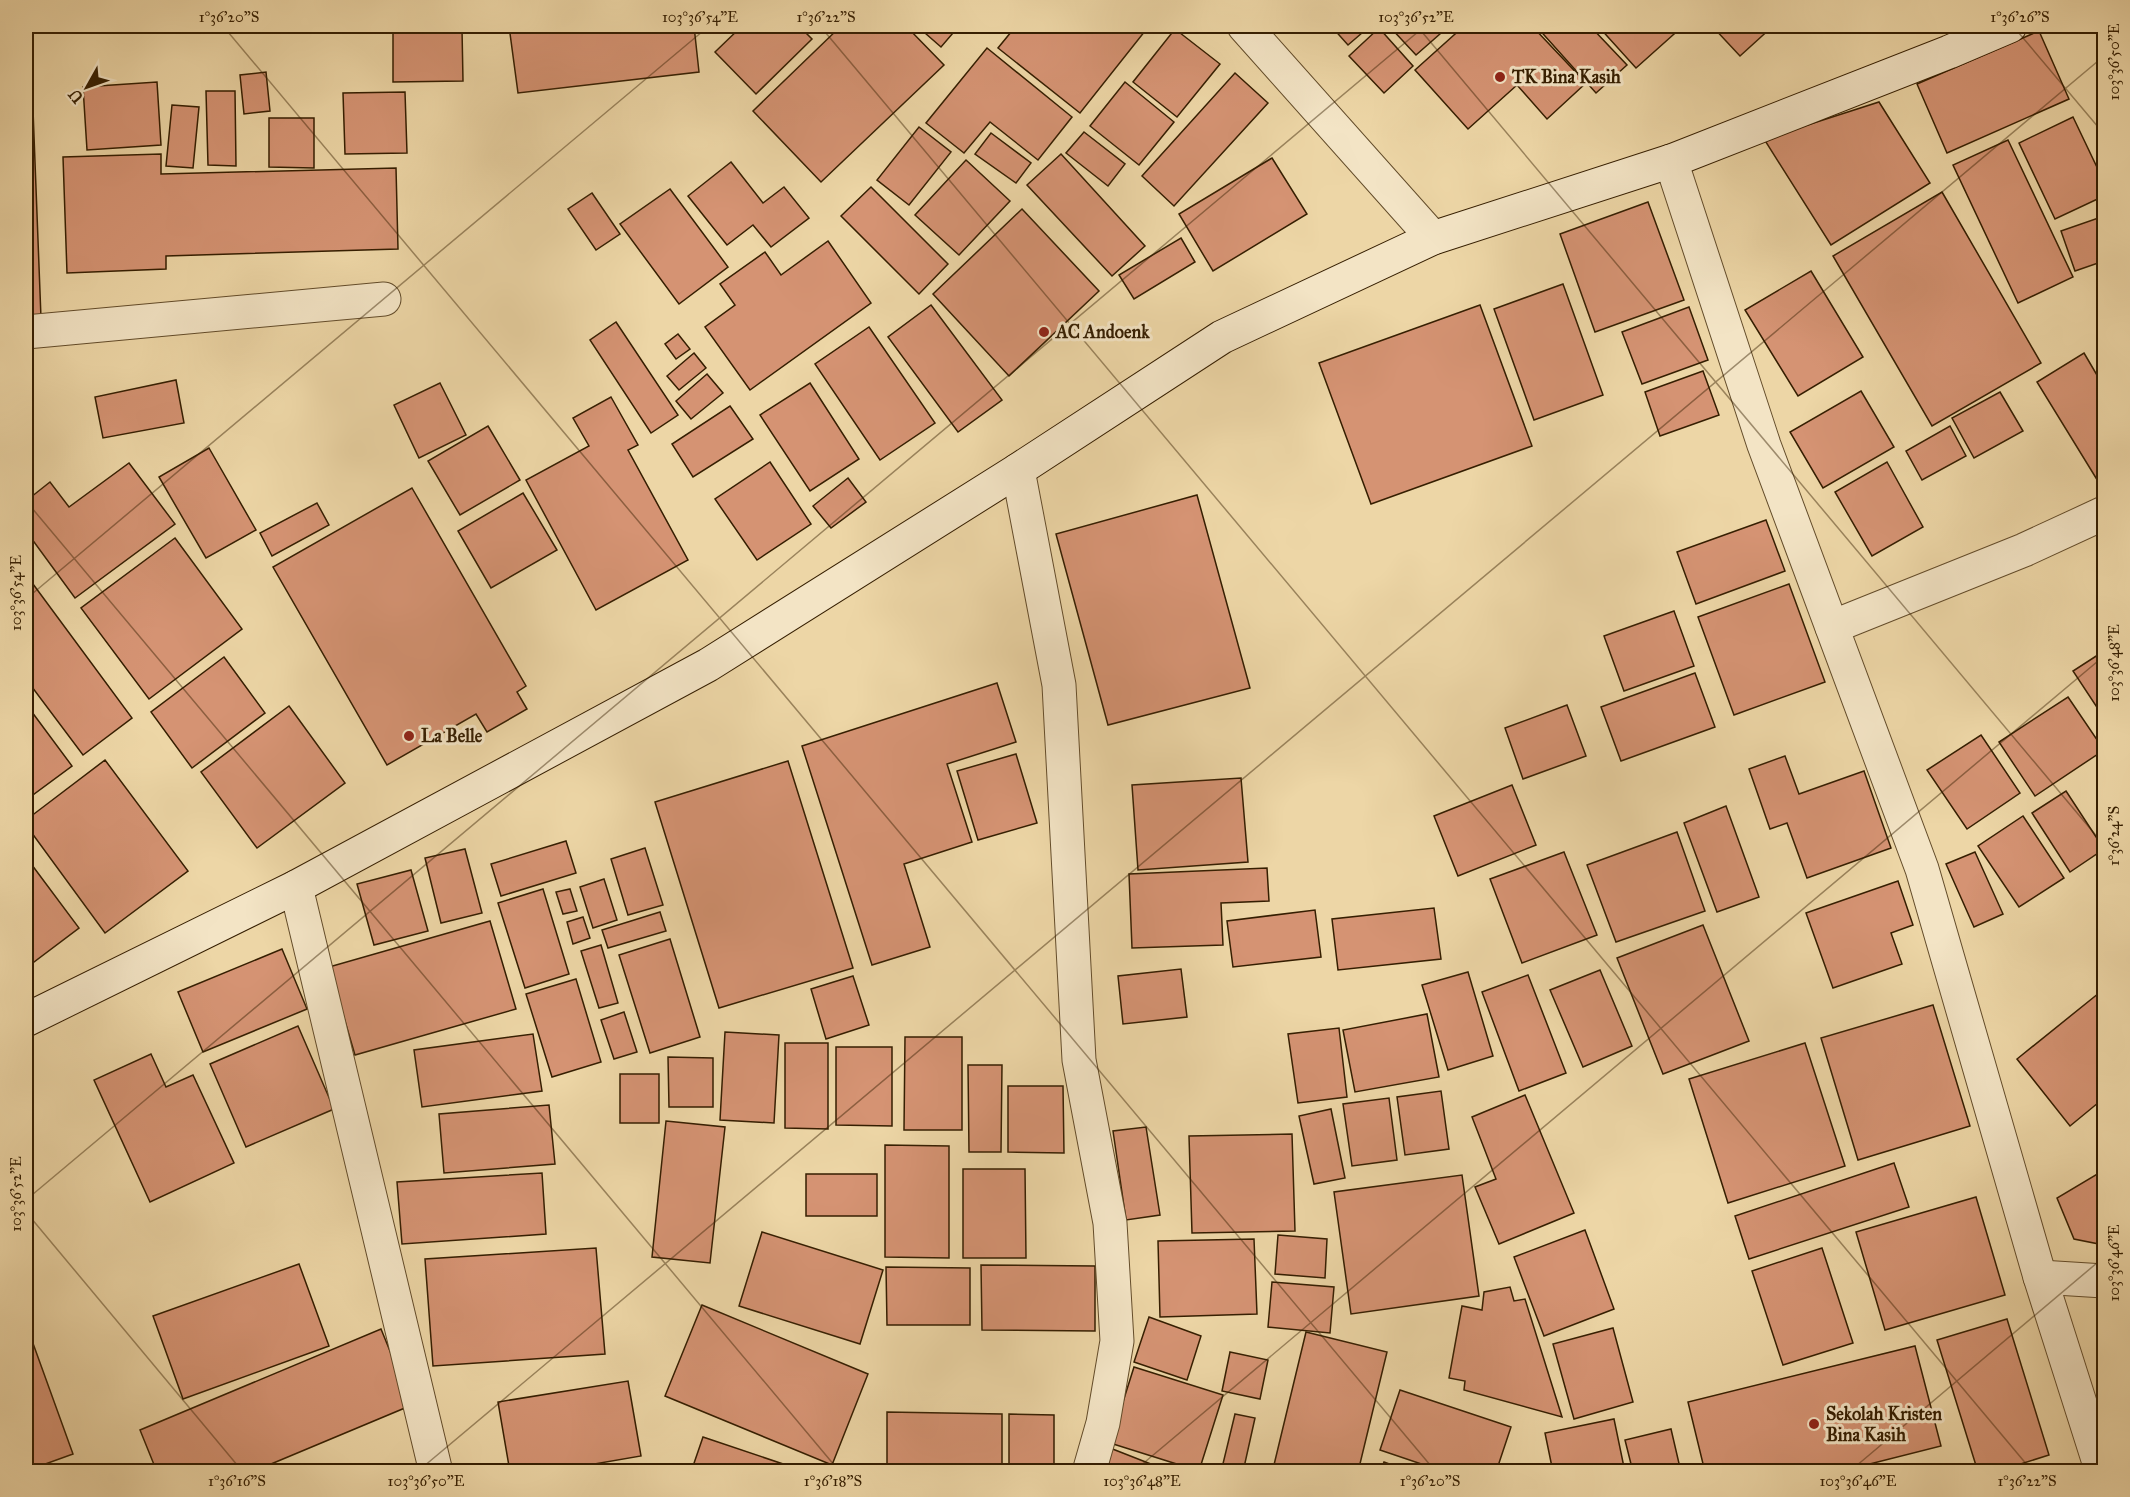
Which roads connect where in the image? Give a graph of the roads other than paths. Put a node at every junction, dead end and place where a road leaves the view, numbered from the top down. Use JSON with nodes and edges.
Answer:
{"nodes":[{"id":1,"x":1244,"y":26,"type":"edge"},
{"id":2,"x":2010,"y":26,"type":"edge"},
{"id":3,"x":1671,"y":161,"type":"junction"},
{"id":4,"x":1433,"y":238,"type":"junction"},
{"id":5,"x":384,"y":298,"type":"dead end"},
{"id":6,"x":26,"y":332,"type":"edge"},
{"id":7,"x":1018,"y":470,"type":"junction"},
{"id":8,"x":2104,"y":513,"type":"edge"},
{"id":9,"x":1832,"y":627,"type":"junction"},
{"id":10,"x":296,"y":887,"type":"junction"},
{"id":11,"x":26,"y":1020,"type":"edge"},
{"id":12,"x":2040,"y":1277,"type":"junction"},
{"id":13,"x":2104,"y":1281,"type":"edge"},
{"id":14,"x":436,"y":1472,"type":"edge"},
{"id":15,"x":1089,"y":1472,"type":"edge"},
{"id":16,"x":2102,"y":1472,"type":"edge"}],
"edges":[{"from":1,"to":4,"type":"street"},
{"from":2,"to":3,"type":"street"},
{"from":3,"to":4,"type":"street"},
{"from":3,"to":9,"type":"street"},
{"from":4,"to":7,"type":"street"},
{"from":5,"to":6,"type":"street"},
{"from":7,"to":10,"type":"street"},
{"from":7,"to":15,"type":"street"},
{"from":8,"to":9,"type":"street"},
{"from":9,"to":12,"type":"street"},
{"from":10,"to":11,"type":"street"},
{"from":10,"to":14,"type":"street"},
{"from":12,"to":13,"type":"street"},
{"from":12,"to":16,"type":"street"}]}
